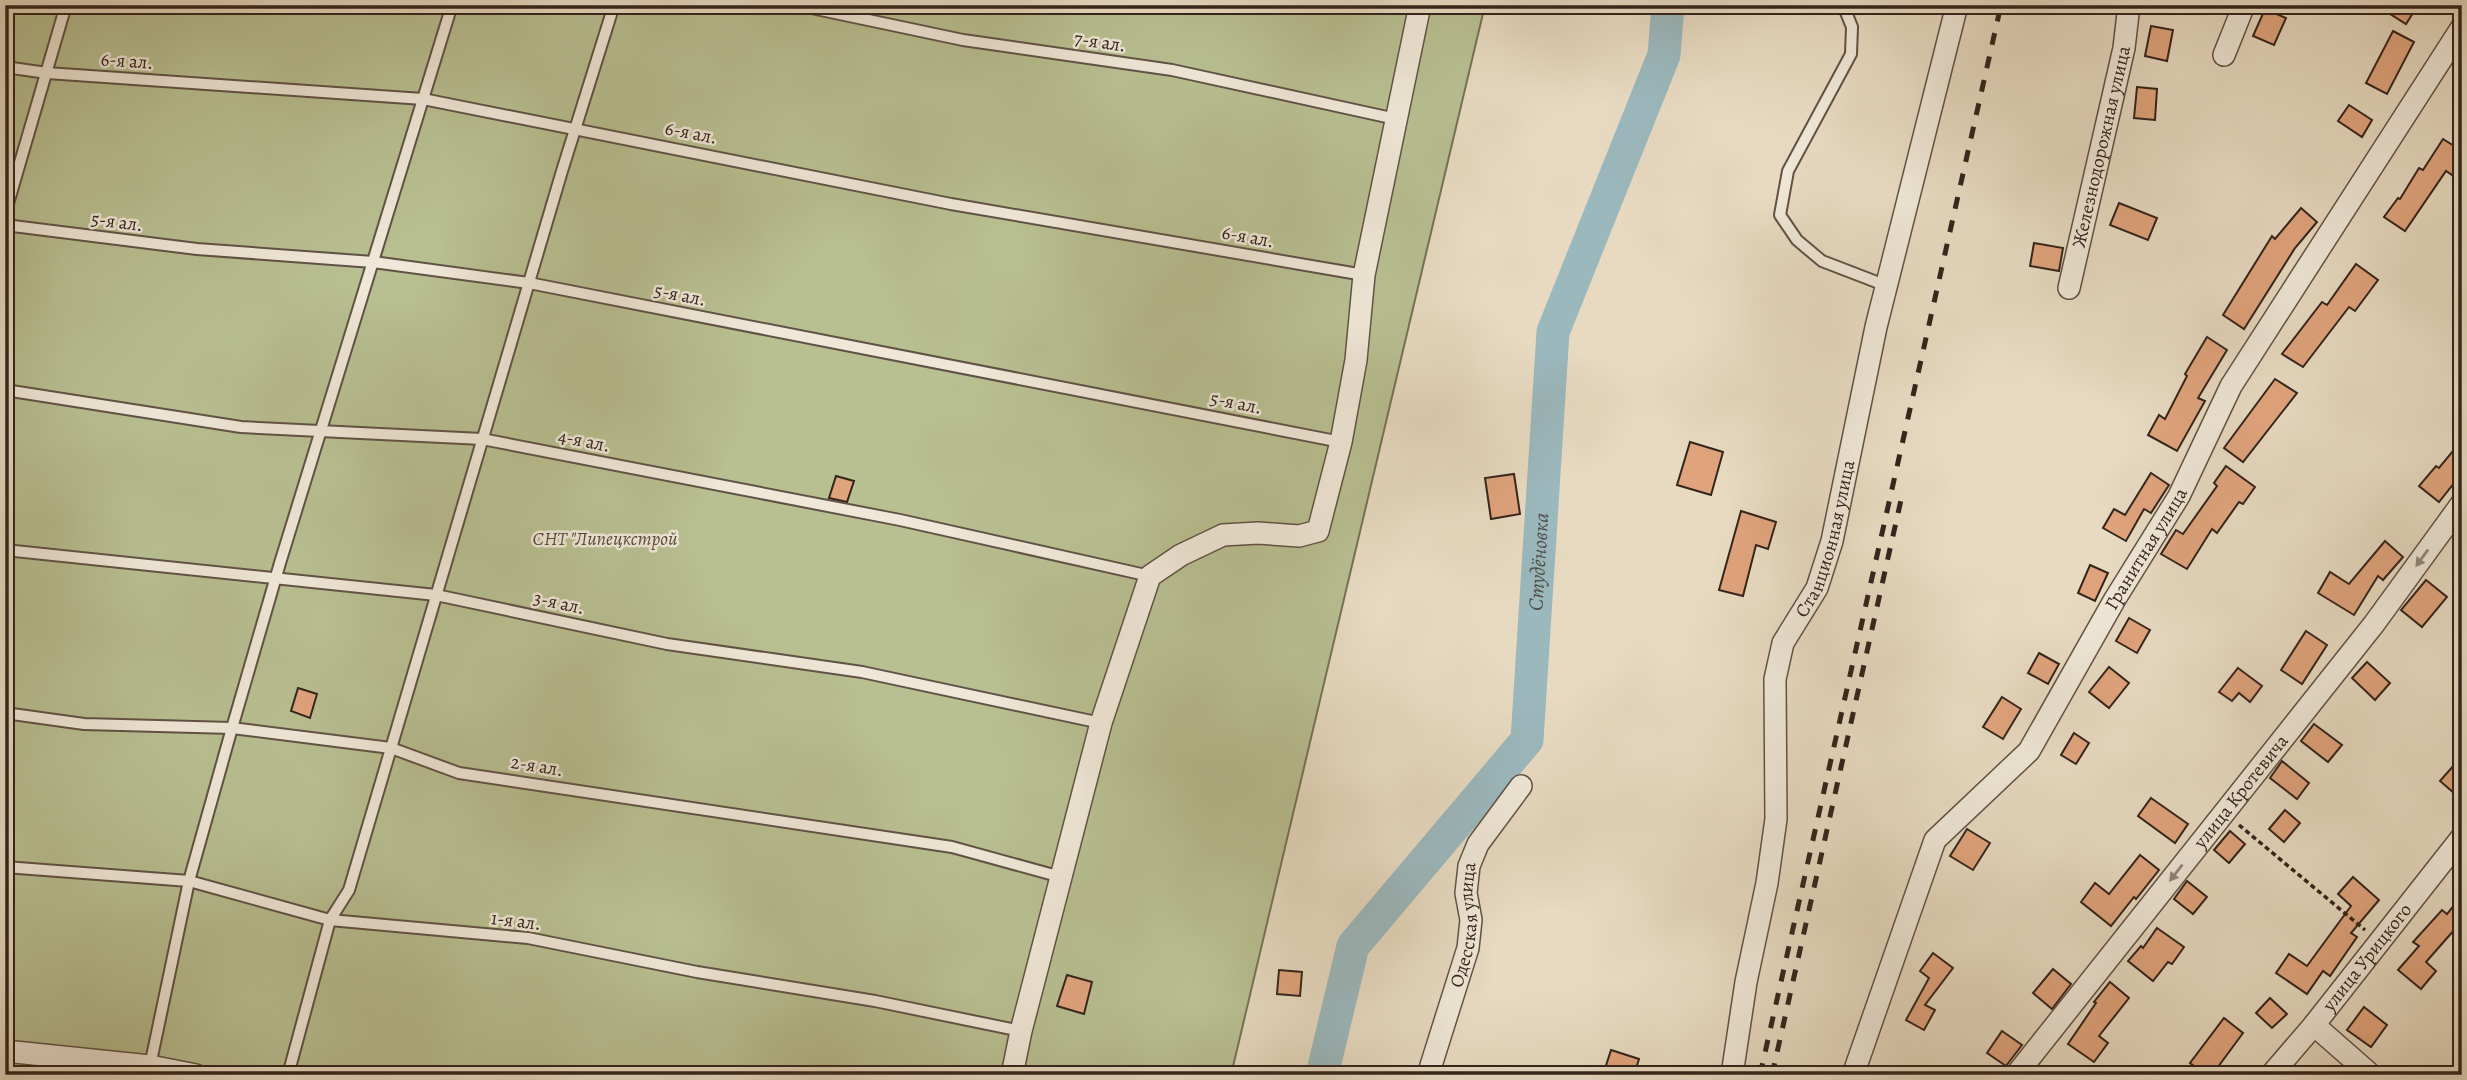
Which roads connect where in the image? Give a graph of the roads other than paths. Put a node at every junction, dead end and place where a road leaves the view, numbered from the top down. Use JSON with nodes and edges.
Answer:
{"nodes":[{"id":1,"x":66,"y":5,"type":"edge"},
{"id":2,"x":452,"y":5,"type":"edge"},
{"id":3,"x":614,"y":5,"type":"edge"},
{"id":4,"x":797,"y":5,"type":"edge"},
{"id":5,"x":1420,"y":5,"type":"edge"},
{"id":6,"x":1843,"y":5,"type":"edge"},
{"id":7,"x":1957,"y":5,"type":"edge"},
{"id":8,"x":2129,"y":5,"type":"edge"},
{"id":9,"x":2244,"y":5,"type":"edge"},
{"id":10,"x":2462,"y":27,"type":"edge"},
{"id":11,"x":2224,"y":55,"type":"dead end"},
{"id":12,"x":5,"y":67,"type":"edge"},
{"id":13,"x":47,"y":73,"type":"junction"},
{"id":14,"x":423,"y":99,"type":"junction"},
{"id":15,"x":1396,"y":119,"type":"junction"},
{"id":16,"x":576,"y":128,"type":"junction"},
{"id":17,"x":5,"y":214,"type":"edge"},
{"id":18,"x":5,"y":225,"type":"edge"},
{"id":19,"x":373,"y":262,"type":"junction"},
{"id":20,"x":1364,"y":275,"type":"junction"},
{"id":21,"x":529,"y":283,"type":"junction"},
{"id":22,"x":1887,"y":286,"type":"junction"},
{"id":23,"x":2069,"y":288,"type":"dead end"},
{"id":24,"x":5,"y":390,"type":"edge"},
{"id":25,"x":321,"y":431,"type":"junction"},
{"id":26,"x":482,"y":439,"type":"junction"},
{"id":27,"x":1341,"y":442,"type":"junction"},
{"id":28,"x":2462,"y":503,"type":"edge"},
{"id":29,"x":5,"y":550,"type":"edge"},
{"id":30,"x":1150,"y":576,"type":"junction"},
{"id":31,"x":275,"y":577,"type":"junction"},
{"id":32,"x":436,"y":595,"type":"junction"},
{"id":33,"x":5,"y":713,"type":"edge"},
{"id":34,"x":1101,"y":723,"type":"junction"},
{"id":35,"x":232,"y":728,"type":"junction"},
{"id":36,"x":391,"y":748,"type":"junction"},
{"id":37,"x":1521,"y":786,"type":"dead end"},
{"id":38,"x":2462,"y":837,"type":"edge"},
{"id":39,"x":5,"y":867,"type":"edge"},
{"id":40,"x":1061,"y":877,"type":"junction"},
{"id":41,"x":189,"y":881,"type":"junction"},
{"id":42,"x":330,"y":920,"type":"junction"},
{"id":43,"x":2314,"y":1025,"type":"junction"},
{"id":44,"x":1021,"y":1031,"type":"junction"},
{"id":45,"x":5,"y":1051,"type":"edge"},
{"id":46,"x":150,"y":1066,"type":"junction"},
{"id":47,"x":197,"y":1075,"type":"edge"},
{"id":48,"x":288,"y":1075,"type":"edge"},
{"id":49,"x":1012,"y":1075,"type":"edge"},
{"id":50,"x":1428,"y":1075,"type":"edge"},
{"id":51,"x":1732,"y":1075,"type":"edge"},
{"id":52,"x":1853,"y":1075,"type":"edge"},
{"id":53,"x":2016,"y":1075,"type":"edge"},
{"id":54,"x":2271,"y":1075,"type":"edge"},
{"id":55,"x":2371,"y":1075,"type":"edge"}],
"edges":[{"from":1,"to":13,"type":"lane"},
{"from":2,"to":14,"type":"lane"},
{"from":3,"to":16,"type":"lane"},
{"from":4,"to":15,"type":"lane","name":"7-я ал."},
{"from":5,"to":15,"type":"street"},
{"from":6,"to":22,"type":"lane"},
{"from":7,"to":22,"type":"street","name":"Станционная улица"},
{"from":8,"to":23,"type":"street","name":"Железнодорожная улица"},
{"from":9,"to":11,"type":"street"},
{"from":10,"to":52,"type":"street","name":"Гранитная улица"},
{"from":12,"to":13,"type":"lane","name":"6-я ал."},
{"from":13,"to":14,"type":"lane","name":"6-я ал."},
{"from":13,"to":17,"type":"lane"},
{"from":14,"to":16,"type":"lane","name":"6-я ал."},
{"from":14,"to":19,"type":"lane"},
{"from":15,"to":20,"type":"street"},
{"from":16,"to":20,"type":"lane","name":"6-я ал."},
{"from":16,"to":21,"type":"lane"},
{"from":18,"to":19,"type":"lane","name":"5-я ал."},
{"from":19,"to":21,"type":"lane","name":"5-я ал."},
{"from":19,"to":25,"type":"lane"},
{"from":20,"to":27,"type":"street"},
{"from":21,"to":26,"type":"lane"},
{"from":21,"to":27,"type":"lane","name":"5-я ал."},
{"from":22,"to":51,"type":"street","name":"Станционная улица"},
{"from":24,"to":25,"type":"lane","name":"4-я ал."},
{"from":25,"to":26,"type":"lane","name":"4-я ал."},
{"from":25,"to":31,"type":"lane"},
{"from":26,"to":30,"type":"lane","name":"4-я ал."},
{"from":26,"to":32,"type":"lane"},
{"from":27,"to":30,"type":"street"},
{"from":28,"to":53,"type":"street","name":"улица Кротевича","one_way":true},
{"from":29,"to":31,"type":"lane","name":"3-я ал."},
{"from":30,"to":34,"type":"street"},
{"from":31,"to":32,"type":"lane","name":"3-я ал."},
{"from":31,"to":35,"type":"lane"},
{"from":32,"to":34,"type":"lane","name":"3-я ал."},
{"from":32,"to":36,"type":"lane"},
{"from":33,"to":35,"type":"lane","name":"2-я ал."},
{"from":34,"to":40,"type":"street"},
{"from":35,"to":36,"type":"lane","name":"2-я ал."},
{"from":35,"to":41,"type":"lane"},
{"from":36,"to":40,"type":"lane","name":"2-я ал."},
{"from":36,"to":42,"type":"lane"},
{"from":37,"to":50,"type":"street","name":"Одесская улица"},
{"from":38,"to":43,"type":"street","name":"улица Урицкого"},
{"from":39,"to":41,"type":"lane","name":"1-я ал."},
{"from":40,"to":44,"type":"street"},
{"from":41,"to":42,"type":"lane","name":"1-я ал."},
{"from":41,"to":46,"type":"lane"},
{"from":42,"to":44,"type":"lane","name":"1-я ал."},
{"from":42,"to":48,"type":"lane"},
{"from":43,"to":54,"type":"street","name":"улица Урицкого"},
{"from":43,"to":55,"type":"street"},
{"from":44,"to":49,"type":"street"},
{"from":45,"to":46,"type":"street"},
{"from":46,"to":47,"type":"street"}]}
